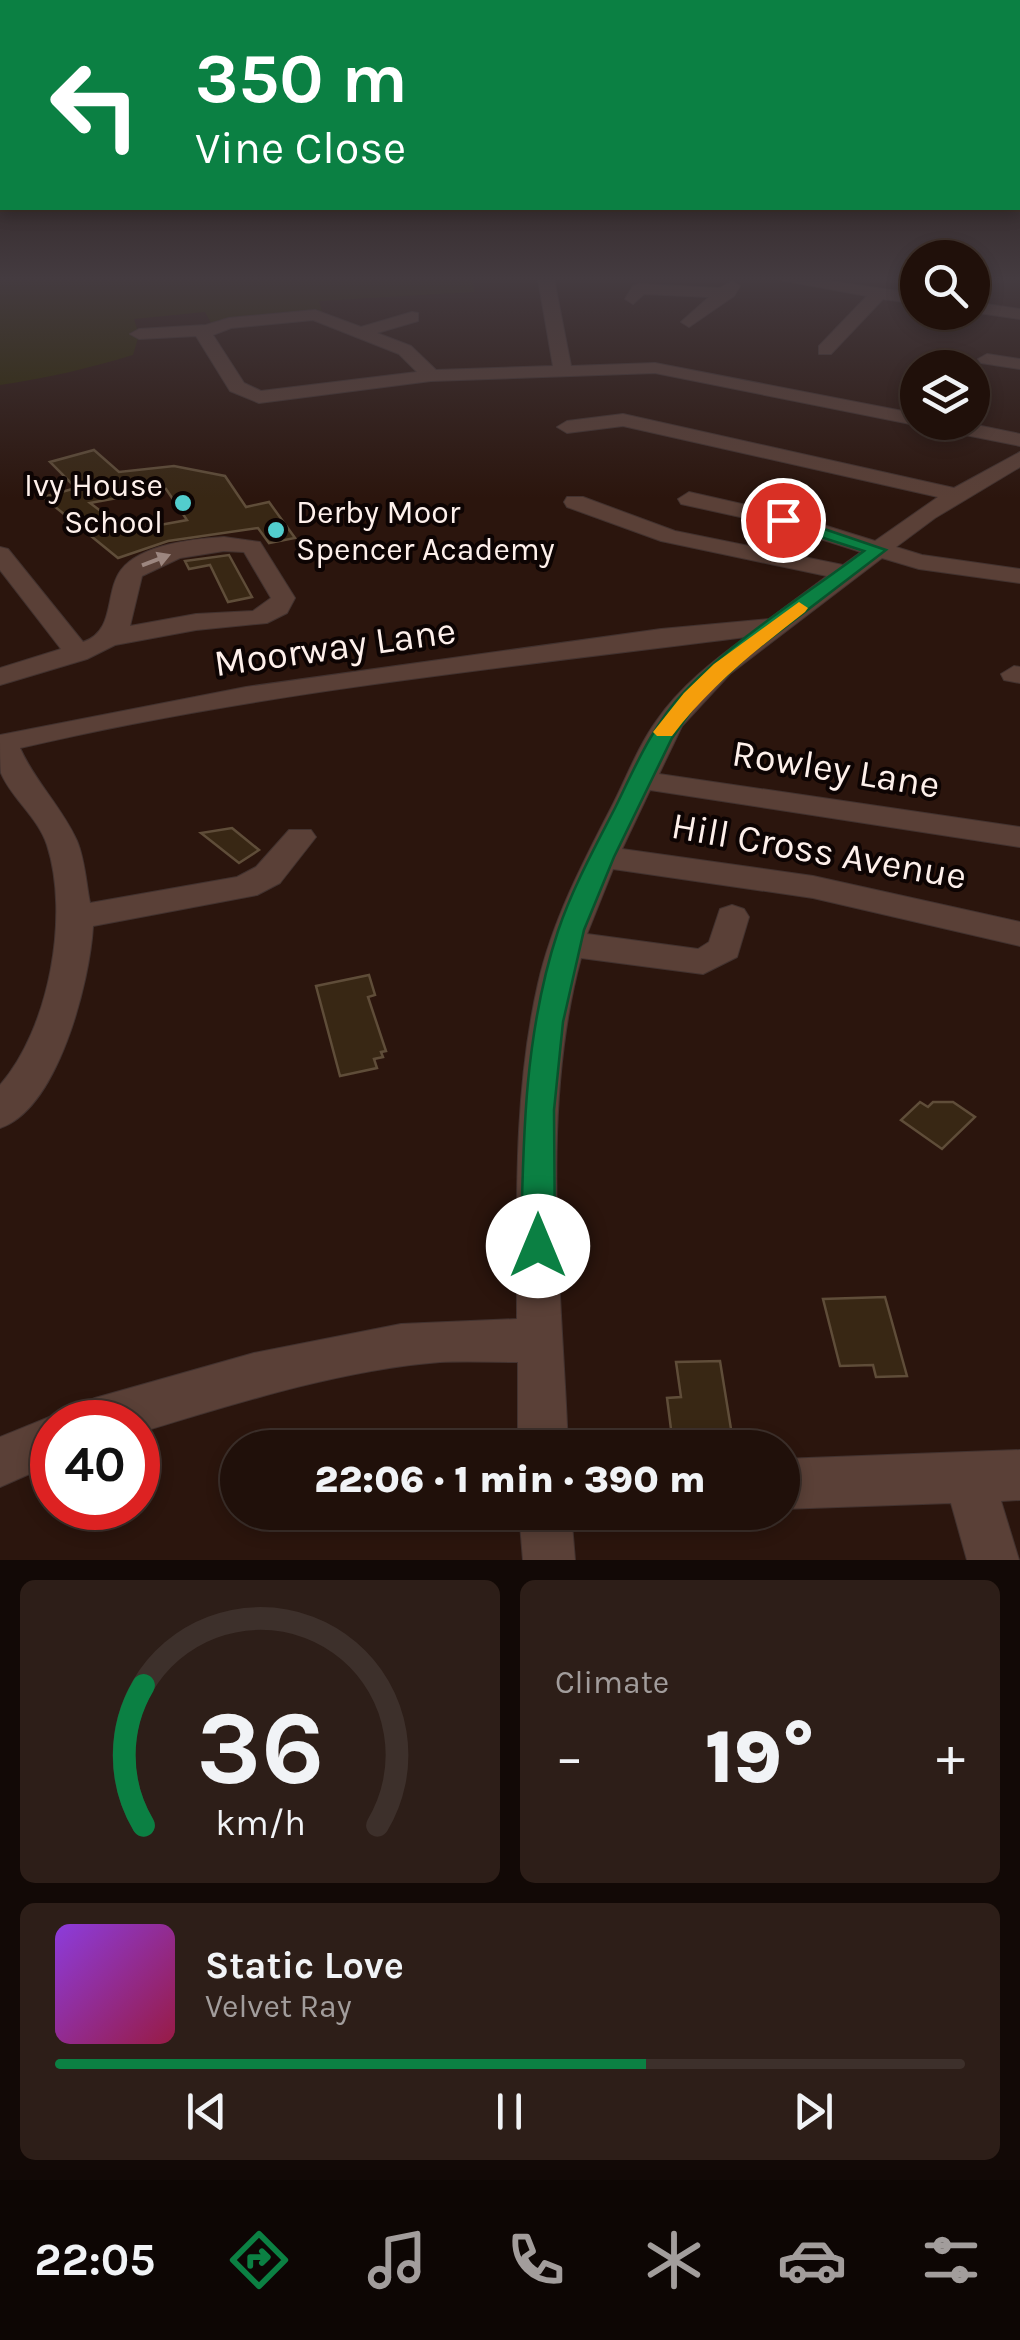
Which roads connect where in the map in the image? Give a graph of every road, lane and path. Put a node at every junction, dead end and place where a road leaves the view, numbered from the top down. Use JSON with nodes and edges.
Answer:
{"nodes":[{"id":1,"x":215,"y":352,"type":"edge"},
{"id":2,"x":407,"y":352,"type":"edge"},
{"id":3,"x":560,"y":352,"type":"edge"},
{"id":4,"x":990,"y":359,"type":"edge"},
{"id":5,"x":1020,"y":364,"type":"edge"},
{"id":6,"x":563,"y":369,"type":"junction"},
{"id":7,"x":431,"y":376,"type":"junction"},
{"id":8,"x":900,"y":416,"type":"edge"},
{"id":9,"x":567,"y":427,"type":"dead end"},
{"id":10,"x":990,"y":434,"type":"edge"},
{"id":11,"x":1020,"y":440,"type":"edge"},
{"id":12,"x":1020,"y":458,"type":"edge"},
{"id":13,"x":957,"y":495,"type":"junction"},
{"id":14,"x":689,"y":498,"type":"dead end"},
{"id":15,"x":575,"y":502,"type":"dead end"},
{"id":16,"x":878,"y":550,"type":"junction"},
{"id":17,"x":0,"y":554,"type":"edge"},
{"id":18,"x":846,"y":573,"type":"junction"},
{"id":19,"x":1020,"y":576,"type":"edge"},
{"id":20,"x":12,"y":587,"type":"edge"},
{"id":21,"x":772,"y":627,"type":"junction"},
{"id":22,"x":109,"y":638,"type":"junction"},
{"id":23,"x":682,"y":638,"type":"junction"},
{"id":24,"x":78,"y":653,"type":"junction"},
{"id":25,"x":721,"y":668,"type":"junction"},
{"id":26,"x":0,"y":677,"type":"edge"},
{"id":27,"x":2,"y":743,"type":"edge"},
{"id":28,"x":640,"y":780,"type":"junction"},
{"id":29,"x":1020,"y":836,"type":"edge"},
{"id":30,"x":301,"y":837,"type":"dead end"},
{"id":31,"x":602,"y":857,"type":"junction"},
{"id":32,"x":732,"y":917,"type":"dead end"},
{"id":33,"x":76,"y":918,"type":"junction"},
{"id":34,"x":1020,"y":934,"type":"edge"},
{"id":35,"x":567,"y":944,"type":"junction"},
{"id":36,"x":0,"y":1112,"type":"edge"},
{"id":37,"x":540,"y":1340,"type":"junction"},
{"id":38,"x":160,"y":1403,"type":"edge"},
{"id":39,"x":542,"y":1430,"type":"edge"},
{"id":40,"x":30,"y":1449,"type":"edge"},
{"id":41,"x":0,"y":1462,"type":"edge"},
{"id":42,"x":1020,"y":1474,"type":"edge"},
{"id":43,"x":969,"y":1478,"type":"junction"},
{"id":44,"x":800,"y":1483,"type":"edge"},
{"id":45,"x":547,"y":1530,"type":"edge"},
{"id":46,"x":548,"y":1560,"type":"edge"},
{"id":47,"x":993,"y":1560,"type":"edge"}],
"edges":[{"from":1,"to":7,"type":"street"},
{"from":2,"to":7,"type":"street"},
{"from":3,"to":6,"type":"street"},
{"from":4,"to":5,"type":"street"},
{"from":6,"to":7,"type":"street"},
{"from":6,"to":8,"type":"street"},
{"from":9,"to":13,"type":"street"},
{"from":10,"to":11,"type":"street"},
{"from":12,"to":13,"type":"street"},
{"from":13,"to":16,"type":"street"},
{"from":14,"to":16,"type":"street"},
{"from":15,"to":18,"type":"street"},
{"from":16,"to":18,"type":"street"},
{"from":16,"to":19,"type":"street"},
{"from":17,"to":20,"type":"street"},
{"from":18,"to":21,"type":"street"},
{"from":20,"to":24,"type":"street"},
{"from":21,"to":23,"type":"street","name":"Moorway Lane"},
{"from":21,"to":25,"type":"street"},
{"from":22,"to":22,"type":"street","one_way":true},
{"from":22,"to":24,"type":"street"},
{"from":23,"to":25,"type":"street"},
{"from":23,"to":27,"type":"street","name":"Moorway Lane"},
{"from":24,"to":26,"type":"street"},
{"from":25,"to":28,"type":"street"},
{"from":27,"to":33,"type":"street"},
{"from":28,"to":29,"type":"street","name":"Rowley Lane"},
{"from":28,"to":31,"type":"street"},
{"from":30,"to":33,"type":"street"},
{"from":31,"to":34,"type":"street","name":"Hill Cross Avenue"},
{"from":31,"to":35,"type":"street"},
{"from":32,"to":35,"type":"street"},
{"from":33,"to":36,"type":"street"},
{"from":35,"to":37,"type":"street"},
{"from":37,"to":38,"type":"street"},
{"from":37,"to":39,"type":"street"},
{"from":40,"to":41,"type":"street"},
{"from":42,"to":43,"type":"street"},
{"from":43,"to":44,"type":"street"},
{"from":43,"to":47,"type":"street"},
{"from":45,"to":46,"type":"street"}]}
